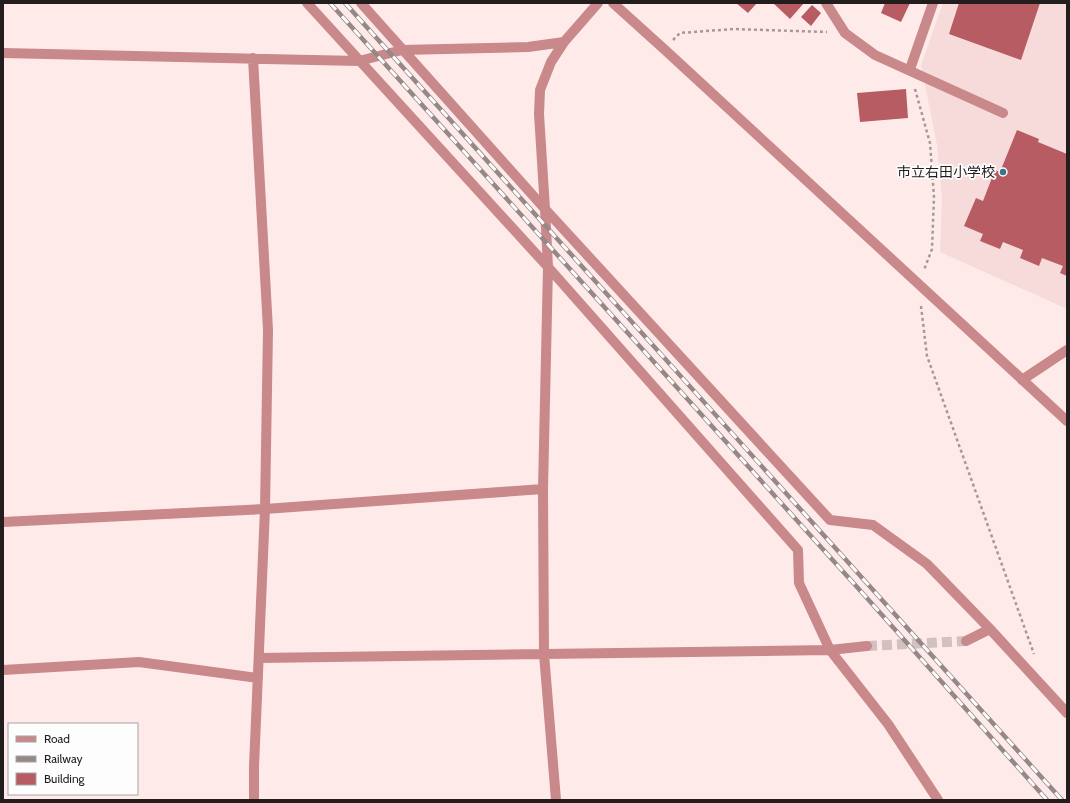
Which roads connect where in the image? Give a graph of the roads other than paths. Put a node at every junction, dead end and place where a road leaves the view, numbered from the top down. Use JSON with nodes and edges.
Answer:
{"nodes":[{"id":1,"x":307,"y":3,"type":"edge"},
{"id":2,"x":361,"y":3,"type":"edge"},
{"id":3,"x":598,"y":3,"type":"edge"},
{"id":4,"x":613,"y":3,"type":"edge"},
{"id":5,"x":826,"y":3,"type":"edge"},
{"id":6,"x":933,"y":3,"type":"edge"},
{"id":7,"x":564,"y":42,"type":"junction"},
{"id":8,"x":402,"y":50,"type":"junction"},
{"id":9,"x":3,"y":53,"type":"edge"},
{"id":10,"x":253,"y":58,"type":"junction"},
{"id":11,"x":359,"y":61,"type":"junction"},
{"id":12,"x":910,"y":70,"type":"junction"},
{"id":13,"x":1004,"y":113,"type":"dead end"},
{"id":14,"x":545,"y":208,"type":"junction"},
{"id":15,"x":548,"y":266,"type":"junction"},
{"id":16,"x":1067,"y":350,"type":"edge"},
{"id":17,"x":1022,"y":380,"type":"junction"},
{"id":18,"x":1067,"y":421,"type":"edge"},
{"id":19,"x":543,"y":489,"type":"junction"},
{"id":20,"x":265,"y":509,"type":"junction"},
{"id":21,"x":3,"y":522,"type":"edge"},
{"id":22,"x":990,"y":629,"type":"junction"},
{"id":23,"x":966,"y":641,"type":"tunnel mouth"},
{"id":24,"x":866,"y":646,"type":"tunnel mouth"},
{"id":25,"x":830,"y":650,"type":"junction"},
{"id":26,"x":544,"y":654,"type":"junction"},
{"id":27,"x":259,"y":658,"type":"junction"},
{"id":28,"x":3,"y":670,"type":"edge"},
{"id":29,"x":258,"y":678,"type":"junction"},
{"id":30,"x":1067,"y":713,"type":"edge"},
{"id":31,"x":254,"y":800,"type":"edge"},
{"id":32,"x":556,"y":800,"type":"edge"},
{"id":33,"x":938,"y":800,"type":"edge"}],
"edges":[{"from":1,"to":11,"type":"street"},
{"from":2,"to":8,"type":"street"},
{"from":3,"to":7,"type":"street"},
{"from":4,"to":17,"type":"street"},
{"from":5,"to":12,"type":"street"},
{"from":6,"to":12,"type":"street"},
{"from":7,"to":8,"type":"street"},
{"from":7,"to":14,"type":"street"},
{"from":8,"to":11,"type":"street"},
{"from":8,"to":14,"type":"street"},
{"from":9,"to":10,"type":"street"},
{"from":10,"to":11,"type":"street"},
{"from":10,"to":20,"type":"street"},
{"from":11,"to":15,"type":"street"},
{"from":12,"to":13,"type":"street"},
{"from":14,"to":15,"type":"street"},
{"from":14,"to":22,"type":"street"},
{"from":15,"to":19,"type":"street"},
{"from":15,"to":25,"type":"street"},
{"from":16,"to":17,"type":"street"},
{"from":17,"to":18,"type":"street"},
{"from":19,"to":20,"type":"street"},
{"from":19,"to":26,"type":"street"},
{"from":20,"to":21,"type":"street"},
{"from":20,"to":27,"type":"street"},
{"from":22,"to":23,"type":"street"},
{"from":22,"to":30,"type":"street"},
{"from":24,"to":25,"type":"street"},
{"from":25,"to":26,"type":"street"},
{"from":25,"to":33,"type":"street"},
{"from":26,"to":27,"type":"street"},
{"from":26,"to":32,"type":"street"},
{"from":27,"to":29,"type":"street"},
{"from":28,"to":29,"type":"street"},
{"from":29,"to":31,"type":"street"}]}
